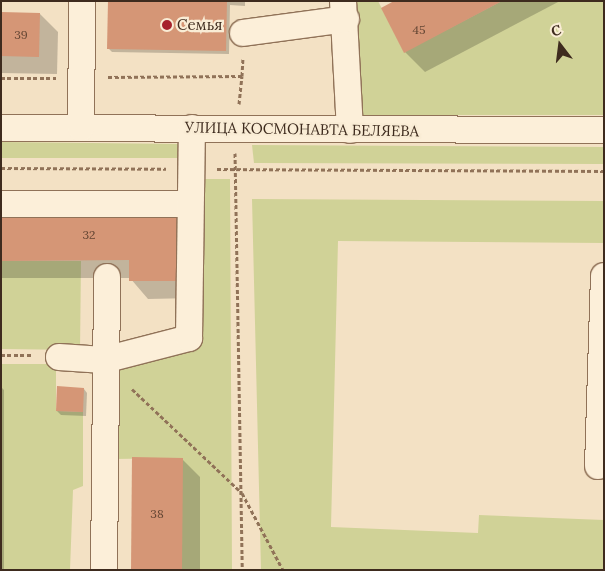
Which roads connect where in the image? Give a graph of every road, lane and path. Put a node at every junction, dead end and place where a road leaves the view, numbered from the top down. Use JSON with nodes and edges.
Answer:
{"nodes":[{"id":1,"x":82,"y":1,"type":"edge"},
{"id":2,"x":345,"y":10,"type":"edge"},
{"id":3,"x":243,"y":33,"type":"joint"},
{"id":4,"x":1,"y":78,"type":"edge"},
{"id":5,"x":80,"y":78,"type":"junction"},
{"id":6,"x":1,"y":128,"type":"edge"},
{"id":7,"x":81,"y":128,"type":"junction"},
{"id":8,"x":192,"y":128,"type":"junction"},
{"id":9,"x":350,"y":130,"type":"junction"},
{"id":10,"x":604,"y":130,"type":"edge"},
{"id":11,"x":1,"y":168,"type":"edge"},
{"id":12,"x":193,"y":169,"type":"junction"},
{"id":13,"x":235,"y":169,"type":"junction"},
{"id":14,"x":604,"y":171,"type":"edge"},
{"id":15,"x":1,"y":204,"type":"edge"},
{"id":16,"x":190,"y":204,"type":"junction"},
{"id":17,"x":604,"y":276,"type":"edge"},
{"id":18,"x":107,"y":277,"type":"dead end"},
{"id":19,"x":1,"y":355,"type":"edge"},
{"id":20,"x":30,"y":355,"type":"dead end"},
{"id":21,"x":59,"y":357,"type":"dead end"},
{"id":22,"x":104,"y":360,"type":"junction"},
{"id":23,"x":598,"y":466,"type":"dead end"},
{"id":24,"x":242,"y":493,"type":"junction"},
{"id":25,"x":104,"y":570,"type":"edge"},
{"id":26,"x":242,"y":570,"type":"edge"},
{"id":27,"x":284,"y":570,"type":"edge"}],
"edges":[{"from":1,"to":5,"type":"street"},
{"from":2,"to":3,"type":"street"},
{"from":2,"to":9,"type":"street"},
{"from":3,"to":5,"type":"path"},
{"from":4,"to":5,"type":"path"},
{"from":5,"to":7,"type":"street"},
{"from":6,"to":7,"type":"street","name":"УЛИЦА КОСМОНАВТА БЕЛЯЕВА"},
{"from":7,"to":8,"type":"street","name":"УЛИЦА КОСМОНАВТА БЕЛЯЕВА"},
{"from":8,"to":9,"type":"street","name":"УЛИЦА КОСМОНАВТА БЕЛЯЕВА"},
{"from":8,"to":12,"type":"street"},
{"from":9,"to":10,"type":"street","name":"УЛИЦА КОСМОНАВТА БЕЛЯЕВА"},
{"from":11,"to":12,"type":"path"},
{"from":12,"to":13,"type":"path"},
{"from":12,"to":16,"type":"street"},
{"from":13,"to":14,"type":"path"},
{"from":13,"to":24,"type":"path"},
{"from":15,"to":16,"type":"street"},
{"from":16,"to":22,"type":"street"},
{"from":17,"to":23,"type":"street"},
{"from":18,"to":22,"type":"street"},
{"from":19,"to":20,"type":"path"},
{"from":21,"to":22,"type":"street"},
{"from":22,"to":24,"type":"path"},
{"from":22,"to":25,"type":"street"},
{"from":24,"to":26,"type":"path"},
{"from":24,"to":27,"type":"path"}]}
